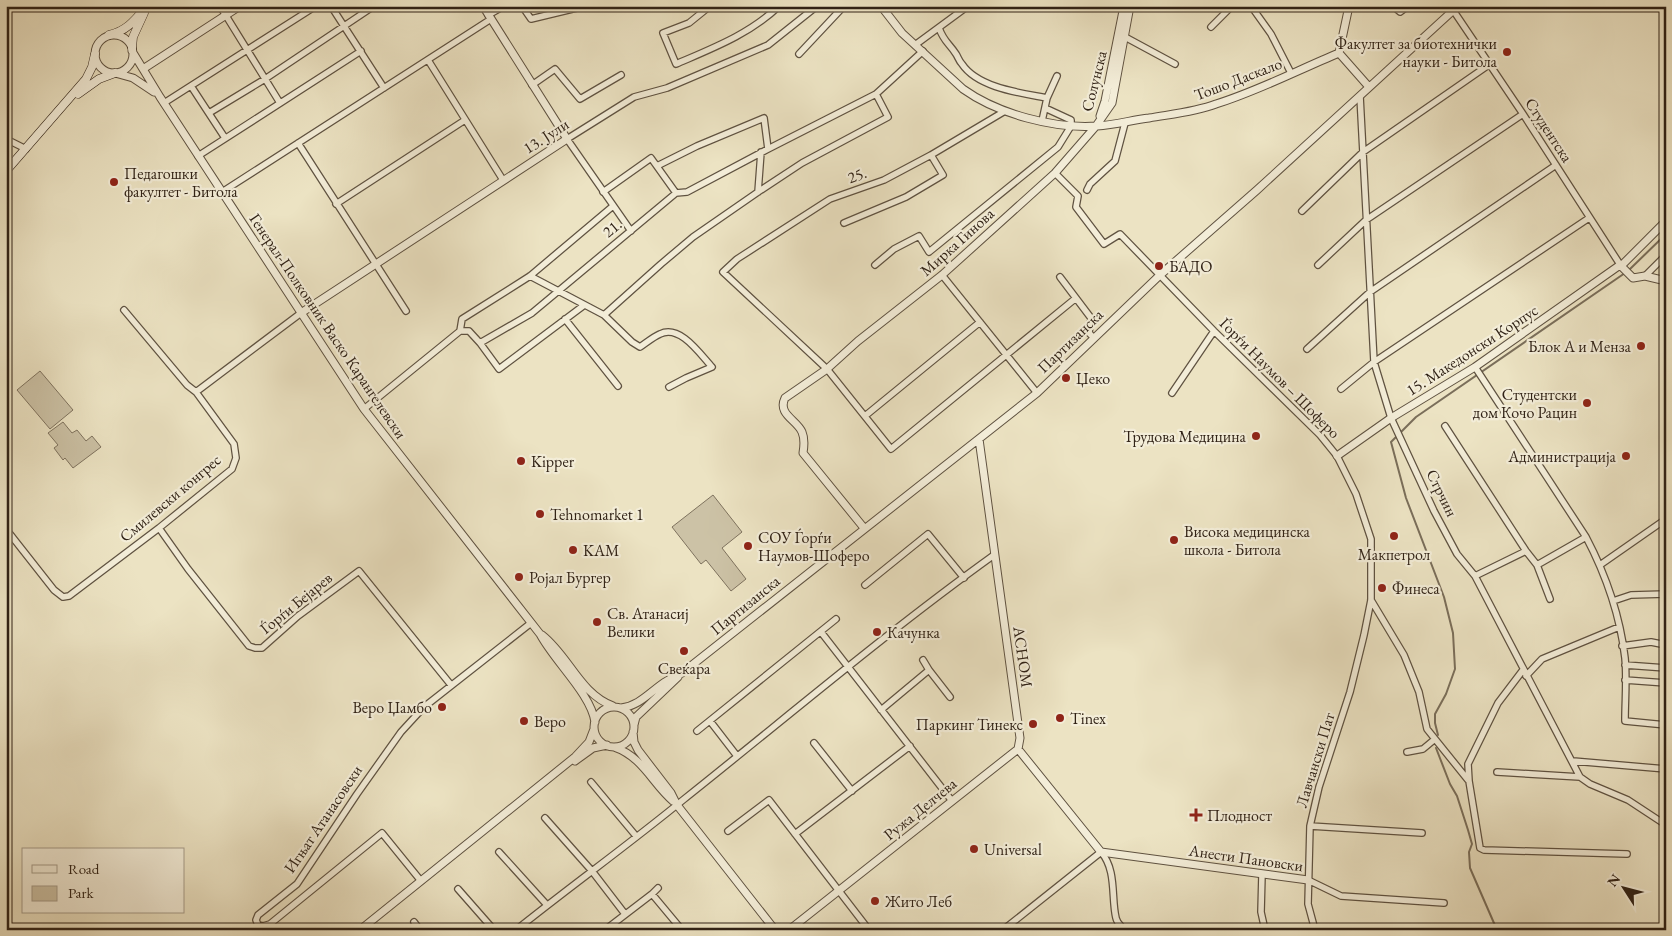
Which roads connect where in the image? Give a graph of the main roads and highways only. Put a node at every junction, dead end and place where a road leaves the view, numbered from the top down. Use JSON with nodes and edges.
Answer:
{"nodes":[{"id":1,"x":147,"y":7,"type":"edge"},
{"id":2,"x":109,"y":36,"type":"road end"},
{"id":3,"x":132,"y":49,"type":"road end"},
{"id":4,"x":94,"y":54,"type":"road end"},
{"id":5,"x":115,"y":73,"type":"road end"},
{"id":6,"x":66,"y":103,"type":"junction"},
{"id":7,"x":6,"y":171,"type":"edge"}],
"edges":[{"from":1,"to":2,"type":"main road"},
{"from":1,"to":3,"type":"main road"},
{"from":4,"to":6,"type":"main road"},
{"from":5,"to":6,"type":"main road"},
{"from":6,"to":7,"type":"main road"}]}
